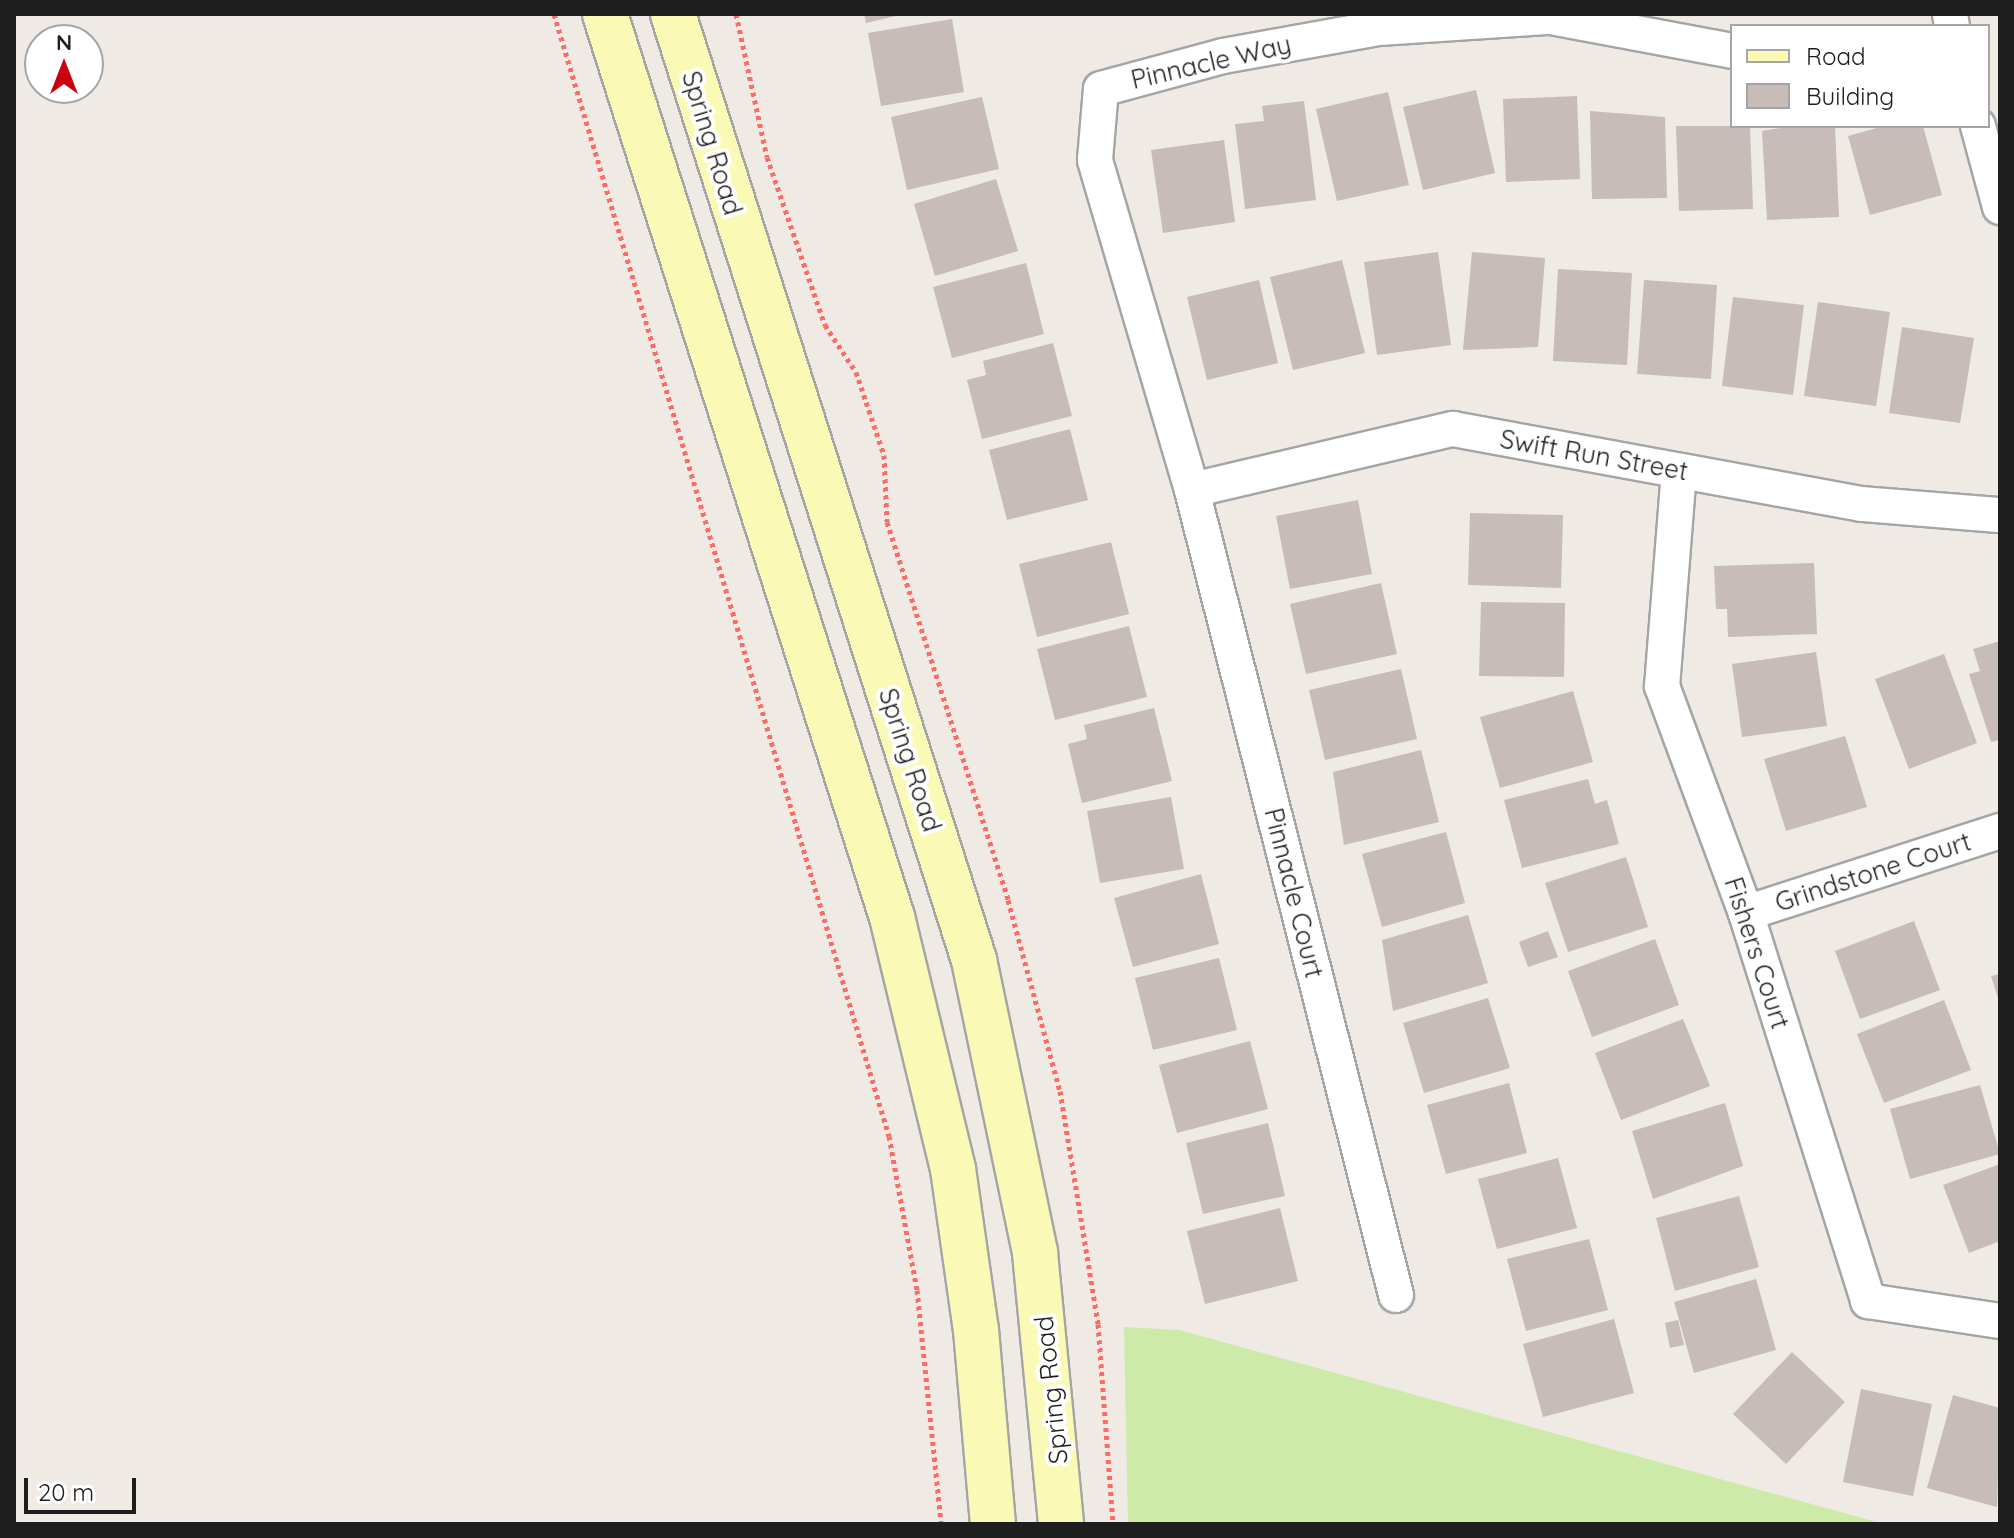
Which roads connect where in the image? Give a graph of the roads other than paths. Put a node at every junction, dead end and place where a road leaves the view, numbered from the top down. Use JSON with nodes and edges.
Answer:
{"nodes":[{"id":1,"x":605,"y":14,"type":"edge"},
{"id":2,"x":673,"y":14,"type":"edge"},
{"id":3,"x":1730,"y":51,"type":"edge"},
{"id":4,"x":1979,"y":128,"type":"edge"},
{"id":5,"x":2000,"y":207,"type":"edge"},
{"id":6,"x":1679,"y":471,"type":"junction"},
{"id":7,"x":1192,"y":490,"type":"junction"},
{"id":8,"x":2000,"y":515,"type":"edge"},
{"id":9,"x":2000,"y":831,"type":"edge"},
{"id":10,"x":1746,"y":913,"type":"junction"},
{"id":11,"x":1396,"y":1295,"type":"dead end"},
{"id":12,"x":2000,"y":1321,"type":"edge"},
{"id":13,"x":993,"y":1524,"type":"edge"},
{"id":14,"x":1061,"y":1524,"type":"edge"}],
"edges":[{"from":1,"to":13,"type":"main road"},
{"from":2,"to":14,"type":"main road","name":"Spring Road"},
{"from":3,"to":7,"type":"street","name":"Pinnacle Way"},
{"from":4,"to":5,"type":"street"},
{"from":6,"to":7,"type":"street","name":"Swift Run Street"},
{"from":6,"to":8,"type":"street","name":"Swift Run Street"},
{"from":6,"to":10,"type":"street","name":"Fishers Court"},
{"from":7,"to":11,"type":"street","name":"Pinnacle Court"},
{"from":9,"to":10,"type":"street","name":"Grindstone Court"},
{"from":10,"to":12,"type":"street","name":"Fishers Court"}]}
